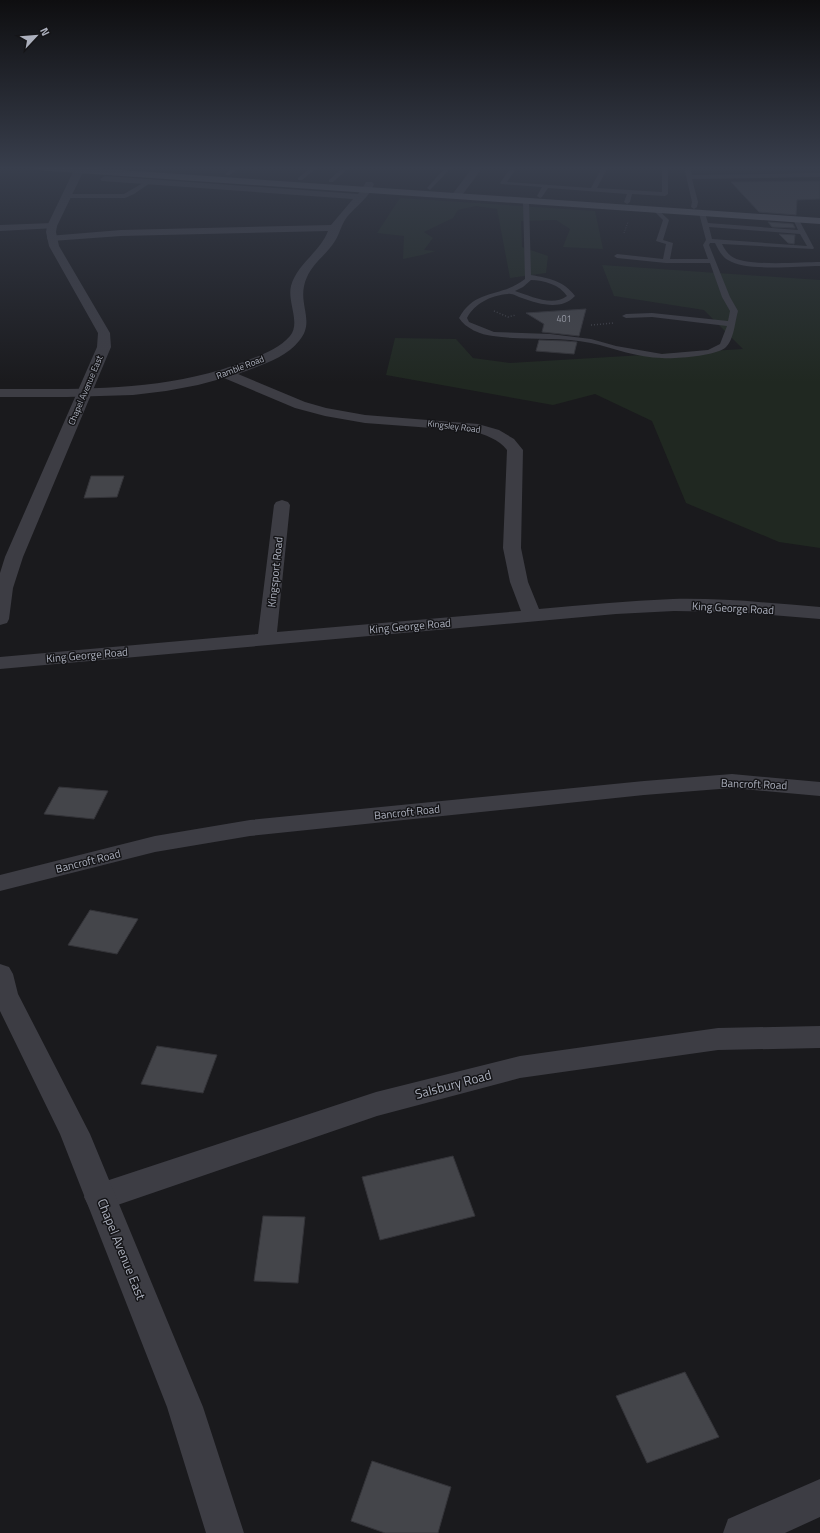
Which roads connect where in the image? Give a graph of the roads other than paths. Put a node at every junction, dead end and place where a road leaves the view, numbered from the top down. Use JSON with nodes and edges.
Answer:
{"nodes":[{"id":1,"x":53,"y":239,"type":"edge"},
{"id":2,"x":330,"y":239,"type":"edge"},
{"id":3,"x":527,"y":239,"type":"edge"},
{"id":4,"x":660,"y":239,"type":"edge"},
{"id":5,"x":806,"y":239,"type":"edge"},
{"id":6,"x":709,"y":241,"type":"joint"},
{"id":7,"x":717,"y":242,"type":"junction"},
{"id":8,"x":617,"y":256,"type":"dead end"},
{"id":9,"x":666,"y":261,"type":"junction"},
{"id":10,"x":713,"y":261,"type":"junction"},
{"id":11,"x":820,"y":264,"type":"edge"},
{"id":12,"x":528,"y":277,"type":"junction"},
{"id":13,"x":509,"y":290,"type":"junction"},
{"id":14,"x":626,"y":316,"type":"dead end"},
{"id":15,"x":730,"y":324,"type":"junction"},
{"id":16,"x":226,"y":374,"type":"junction"},
{"id":17,"x":0,"y":393,"type":"edge"},
{"id":18,"x":84,"y":393,"type":"junction"},
{"id":19,"x":282,"y":505,"type":"dead end"},
{"id":20,"x":820,"y":613,"type":"edge"},
{"id":21,"x":532,"y":616,"type":"junction"},
{"id":22,"x":0,"y":619,"type":"edge"},
{"id":23,"x":267,"y":639,"type":"junction"},
{"id":24,"x":0,"y":663,"type":"edge"},
{"id":25,"x":820,"y":789,"type":"edge"},
{"id":26,"x":0,"y":883,"type":"edge"},
{"id":27,"x":0,"y":974,"type":"edge"},
{"id":28,"x":820,"y":1037,"type":"edge"},
{"id":29,"x":100,"y":1196,"type":"junction"},
{"id":30,"x":820,"y":1498,"type":"edge"},
{"id":31,"x":224,"y":1533,"type":"edge"},
{"id":32,"x":742,"y":1533,"type":"edge"}],
"edges":[{"from":1,"to":18,"type":"street","name":"Chapel Avenue East"},
{"from":2,"to":16,"type":"street","name":"Ramble Road"},
{"from":3,"to":12,"type":"lane"},
{"from":4,"to":9,"type":"lane"},
{"from":5,"to":7,"type":"lane"},
{"from":6,"to":7,"type":"lane"},
{"from":6,"to":10,"type":"lane"},
{"from":7,"to":11,"type":"lane"},
{"from":8,"to":9,"type":"lane"},
{"from":9,"to":10,"type":"lane"},
{"from":10,"to":15,"type":"lane"},
{"from":12,"to":13,"type":"lane"},
{"from":12,"to":13,"type":"lane"},
{"from":13,"to":15,"type":"lane"},
{"from":14,"to":15,"type":"lane"},
{"from":16,"to":18,"type":"street","name":"Ramble Road"},
{"from":16,"to":21,"type":"street","name":"Kingsley Road"},
{"from":17,"to":18,"type":"street","name":"Ramble Road"},
{"from":18,"to":22,"type":"street","name":"Chapel Avenue East"},
{"from":19,"to":23,"type":"street","name":"Kingsport Road"},
{"from":20,"to":21,"type":"street","name":"King George Road"},
{"from":21,"to":23,"type":"street","name":"King George Road"},
{"from":23,"to":24,"type":"street","name":"King George Road"},
{"from":25,"to":26,"type":"street","name":"Bancroft Road"},
{"from":27,"to":29,"type":"street","name":"Chapel Avenue East"},
{"from":28,"to":29,"type":"street","name":"Salsbury Road"},
{"from":29,"to":31,"type":"street","name":"Chapel Avenue East"},
{"from":30,"to":32,"type":"street"}]}
